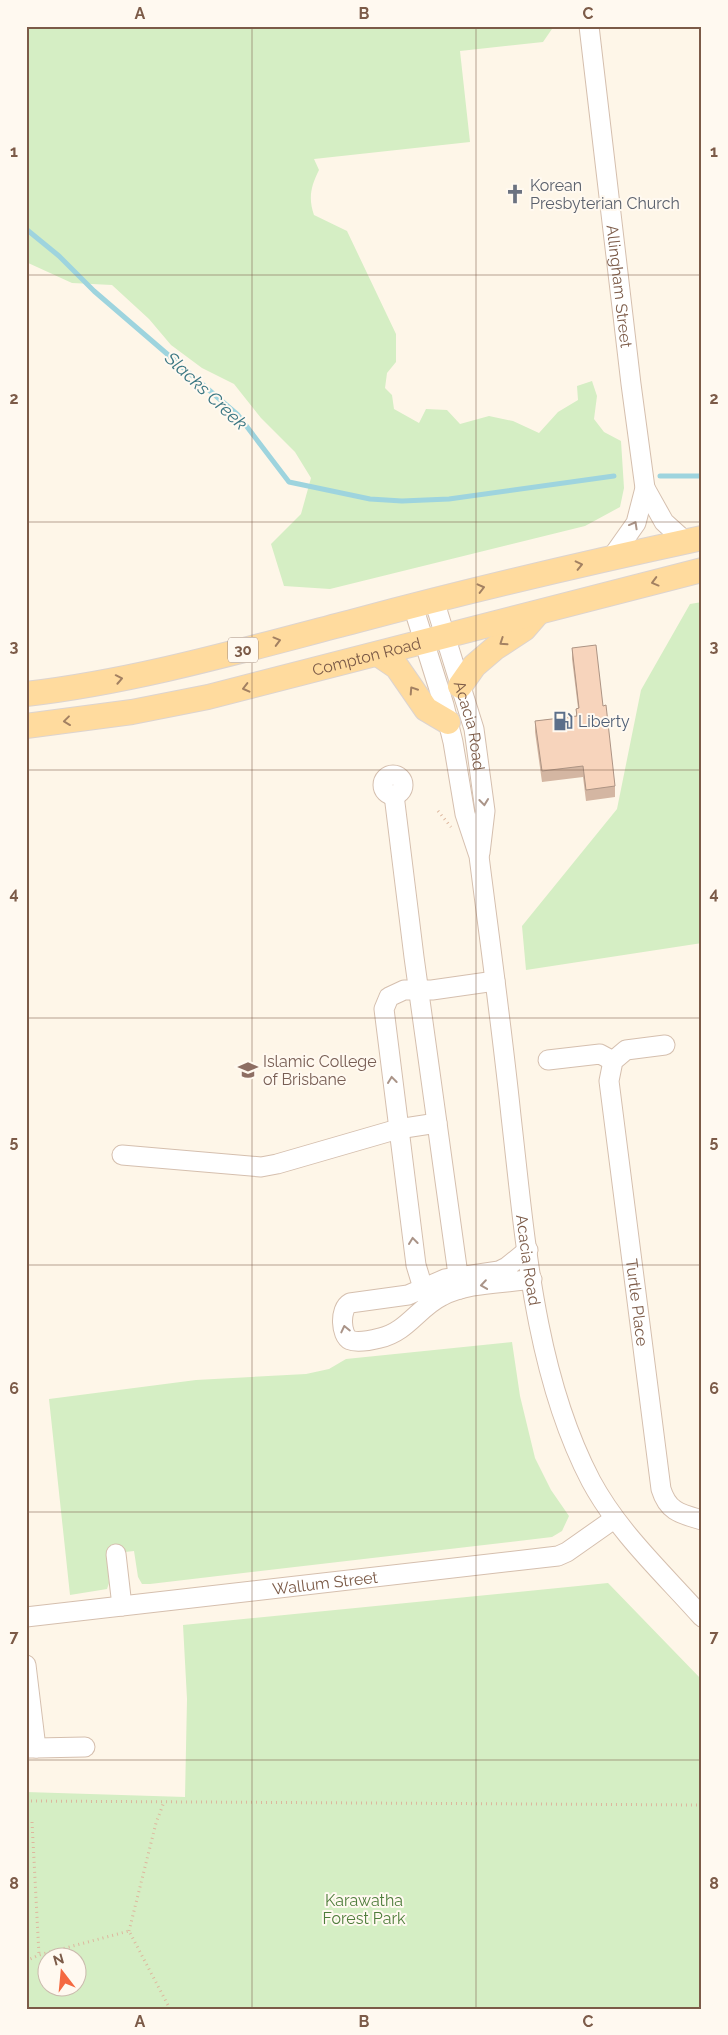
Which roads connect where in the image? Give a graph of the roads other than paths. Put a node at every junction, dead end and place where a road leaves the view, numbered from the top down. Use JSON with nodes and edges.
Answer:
{"nodes":[{"id":1,"x":588,"y":26,"type":"edge"},
{"id":2,"x":645,"y":488,"type":"junction"},
{"id":3,"x":693,"y":540,"type":"edge"},
{"id":4,"x":612,"y":557,"type":"junction"},
{"id":5,"x":702,"y":570,"type":"edge"},
{"id":6,"x":423,"y":603,"type":"junction"},
{"id":7,"x":540,"y":611,"type":"junction"},
{"id":8,"x":434,"y":639,"type":"junction"},
{"id":9,"x":378,"y":654,"type":"junction"},
{"id":10,"x":460,"y":686,"type":"junction"},
{"id":11,"x":26,"y":694,"type":"edge"},
{"id":12,"x":448,"y":722,"type":"junction"},
{"id":13,"x":26,"y":726,"type":"edge"},
{"id":14,"x":394,"y":795,"type":"dead end"},
{"id":15,"x":479,"y":856,"type":"junction"},
{"id":16,"x":496,"y":981,"type":"junction"},
{"id":17,"x":419,"y":990,"type":"junction"},
{"id":18,"x":665,"y":1045,"type":"dead end"},
{"id":19,"x":548,"y":1060,"type":"dead end"},
{"id":20,"x":613,"y":1061,"type":"junction"},
{"id":21,"x":436,"y":1123,"type":"junction"},
{"id":22,"x":398,"y":1129,"type":"junction"},
{"id":23,"x":122,"y":1155,"type":"dead end"},
{"id":24,"x":528,"y":1250,"type":"junction"},
{"id":25,"x":532,"y":1279,"type":"junction"},
{"id":26,"x":459,"y":1283,"type":"junction"},
{"id":27,"x":423,"y":1288,"type":"junction"},
{"id":28,"x":614,"y":1519,"type":"junction"},
{"id":29,"x":702,"y":1520,"type":"edge"},
{"id":30,"x":116,"y":1554,"type":"dead end"},
{"id":31,"x":122,"y":1606,"type":"junction"},
{"id":32,"x":26,"y":1617,"type":"edge"},
{"id":33,"x":702,"y":1617,"type":"edge"},
{"id":34,"x":26,"y":1665,"type":"edge"},
{"id":35,"x":86,"y":1747,"type":"dead end"},
{"id":36,"x":31,"y":1748,"type":"edge"}],
"edges":[{"from":1,"to":2,"type":"street","name":"Allingham Street"},
{"from":2,"to":3,"type":"street","name":"Allingham Street"},
{"from":4,"to":2,"type":"street","name":"Allingham Street","one_way":true},
{"from":3,"to":4,"type":"main road","number":"30"},
{"from":6,"to":4,"type":"main road","number":"30","one_way":true},
{"from":5,"to":7,"type":"main road","name":"Compton Road","number":"30","one_way":true},
{"from":6,"to":8,"type":"street","name":"Acacia Road"},
{"from":11,"to":6,"type":"main road","number":"30","one_way":true},
{"from":7,"to":8,"type":"main road","name":"Compton Road","number":"30"},
{"from":7,"to":10,"type":"main road","one_way":true},
{"from":8,"to":9,"type":"main road","name":"Compton Road","number":"30"},
{"from":8,"to":10,"type":"street","name":"Acacia Road"},
{"from":8,"to":12,"type":"street","name":"Acacia Road"},
{"from":12,"to":9,"type":"main road","one_way":true},
{"from":9,"to":13,"type":"main road","name":"Compton Road","number":"30","one_way":true},
{"from":10,"to":15,"type":"street","name":"Acacia Road","one_way":true},
{"from":12,"to":15,"type":"street","name":"Acacia Road"},
{"from":14,"to":17,"type":"street"},
{"from":15,"to":16,"type":"street","name":"Acacia Road"},
{"from":16,"to":17,"type":"street"},
{"from":16,"to":24,"type":"street","name":"Acacia Road"},
{"from":17,"to":21,"type":"street"},
{"from":22,"to":17,"type":"street","one_way":true},
{"from":18,"to":20,"type":"street"},
{"from":19,"to":20,"type":"street"},
{"from":20,"to":29,"type":"street","name":"Turtle Place"},
{"from":21,"to":22,"type":"street"},
{"from":21,"to":26,"type":"street"},
{"from":22,"to":23,"type":"street"},
{"from":27,"to":22,"type":"street","one_way":true},
{"from":24,"to":25,"type":"street","name":"Acacia Road"},
{"from":24,"to":26,"type":"street"},
{"from":25,"to":26,"type":"street","one_way":true},
{"from":25,"to":28,"type":"street","name":"Acacia Road"},
{"from":26,"to":27,"type":"street"},
{"from":26,"to":27,"type":"street","one_way":true},
{"from":28,"to":31,"type":"street","name":"Wallum Street"},
{"from":28,"to":33,"type":"street","name":"Acacia Road"},
{"from":30,"to":31,"type":"street"},
{"from":31,"to":32,"type":"street","name":"Wallum Street"},
{"from":34,"to":36,"type":"street"},
{"from":35,"to":36,"type":"street"}]}
